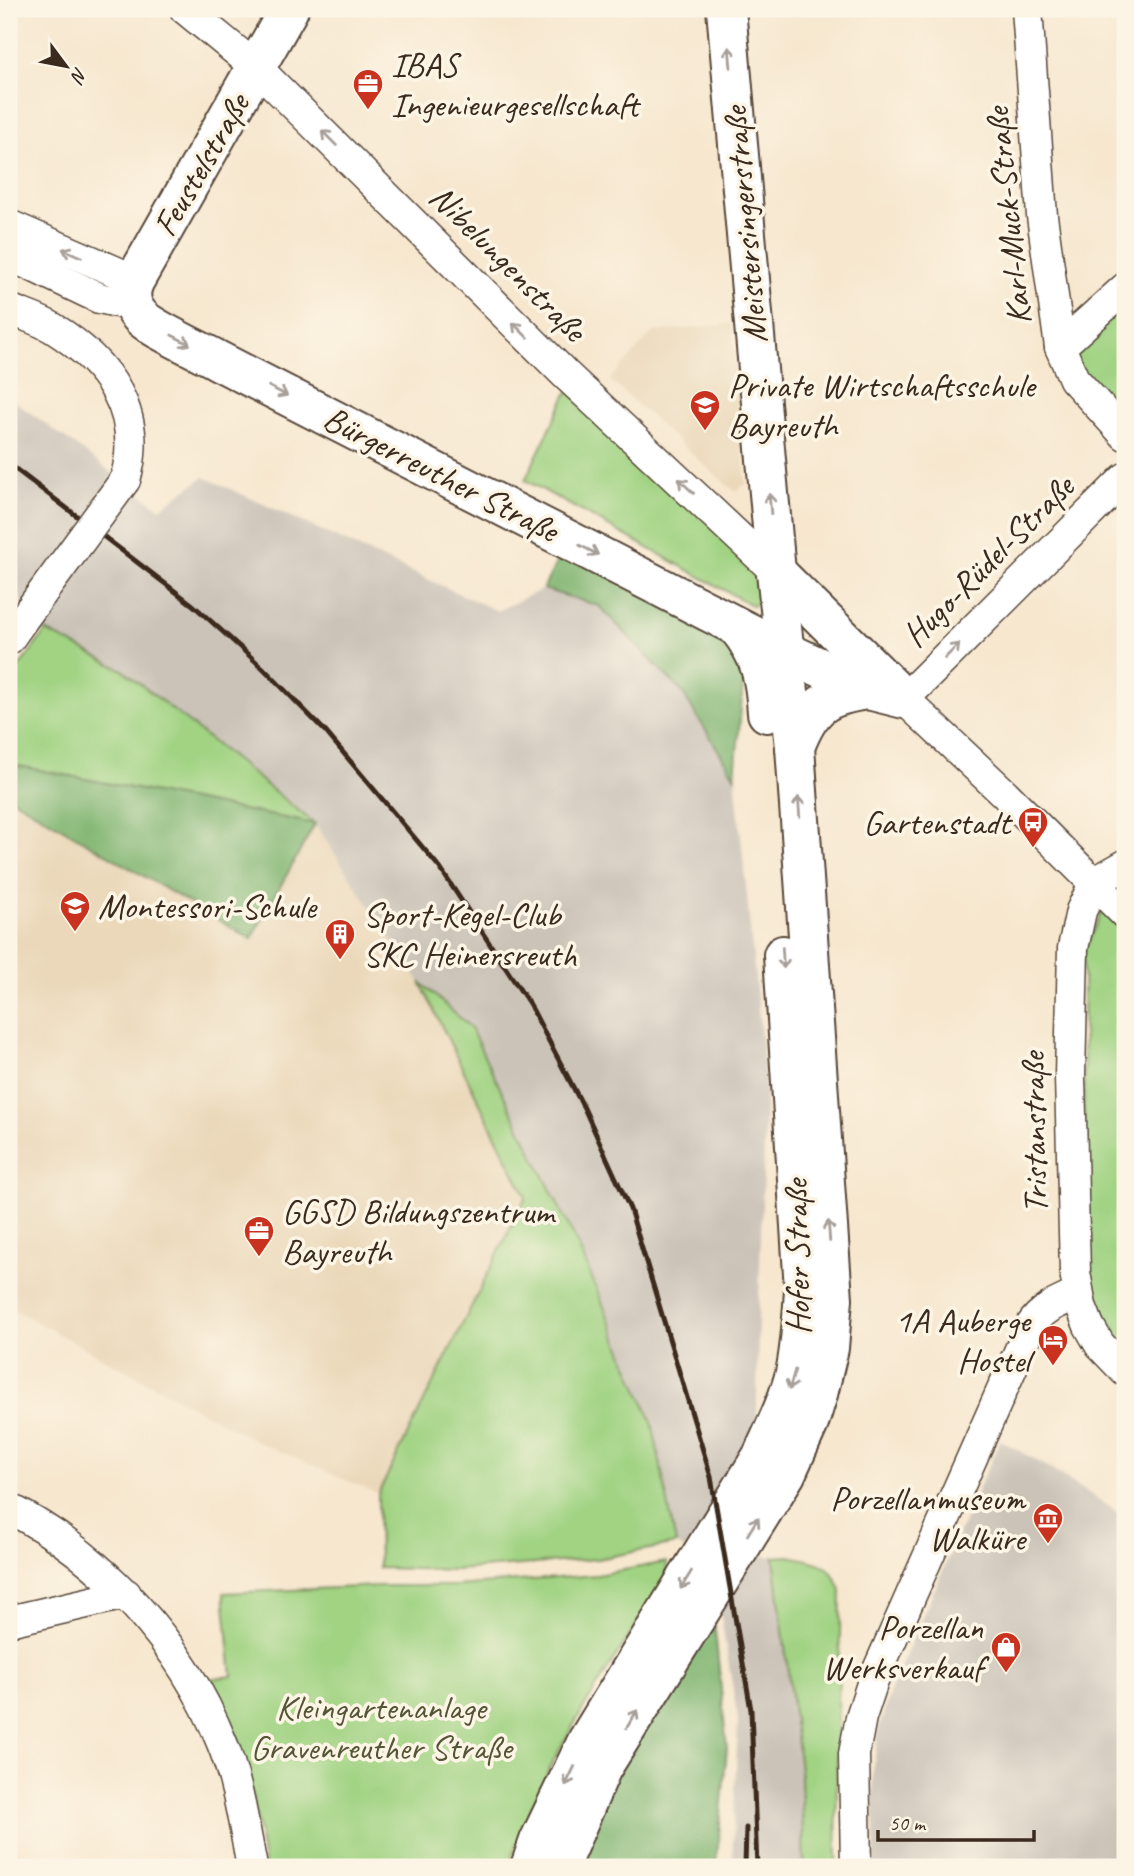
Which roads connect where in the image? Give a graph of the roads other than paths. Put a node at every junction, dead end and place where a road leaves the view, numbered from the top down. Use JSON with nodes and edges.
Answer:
{"nodes":[{"id":1,"x":185,"y":9,"type":"edge"},
{"id":2,"x":289,"y":9,"type":"edge"},
{"id":3,"x":726,"y":9,"type":"edge"},
{"id":4,"x":1027,"y":9,"type":"edge"},
{"id":5,"x":257,"y":68,"type":"junction"},
{"id":6,"x":9,"y":225,"type":"edge"},
{"id":7,"x":9,"y":256,"type":"edge"},
{"id":8,"x":1125,"y":288,"type":"edge"},
{"id":9,"x":138,"y":302,"type":"junction"},
{"id":10,"x":9,"y":309,"type":"edge"},
{"id":11,"x":1060,"y":347,"type":"junction"},
{"id":12,"x":1125,"y":435,"type":"edge"},
{"id":13,"x":1125,"y":478,"type":"edge"},
{"id":14,"x":776,"y":572,"type":"junction"},
{"id":15,"x":738,"y":628,"type":"junction"},
{"id":16,"x":15,"y":630,"type":"edge"},
{"id":17,"x":852,"y":647,"type":"junction"},
{"id":18,"x":785,"y":651,"type":"junction"},
{"id":19,"x":820,"y":668,"type":"junction"},
{"id":20,"x":886,"y":694,"type":"junction"},
{"id":21,"x":795,"y":747,"type":"junction"},
{"id":22,"x":1125,"y":865,"type":"edge"},
{"id":23,"x":1095,"y":882,"type":"junction"},
{"id":24,"x":1125,"y":914,"type":"edge"},
{"id":25,"x":1078,"y":1294,"type":"junction"},
{"id":26,"x":1125,"y":1371,"type":"edge"},
{"id":27,"x":9,"y":1508,"type":"edge"},
{"id":28,"x":126,"y":1594,"type":"junction"},
{"id":29,"x":9,"y":1621,"type":"edge"},
{"id":30,"x":252,"y":1867,"type":"edge"},
{"id":31,"x":530,"y":1867,"type":"edge"},
{"id":32,"x":559,"y":1867,"type":"edge"},
{"id":33,"x":856,"y":1867,"type":"edge"}],
"edges":[{"from":1,"to":5,"type":"street","name":"Nibelungenstraße"},
{"from":2,"to":5,"type":"main road","name":"Feustelstraße"},
{"from":14,"to":3,"type":"main road","name":"Meistersingerstraße","one_way":true},
{"from":4,"to":11,"type":"street","name":"Karl-Muck-Straße"},
{"from":5,"to":9,"type":"main road","name":"Feustelstraße"},
{"from":14,"to":5,"type":"street","name":"Nibelungenstraße","one_way":true},
{"from":9,"to":6,"type":"street","name":"Bürgerreuther Straße","one_way":true},
{"from":7,"to":9,"type":"street","name":"Bürgerreuther Straße"},
{"from":8,"to":11,"type":"street"},
{"from":9,"to":15,"type":"main road","name":"Bürgerreuther Straße","one_way":true},
{"from":10,"to":16,"type":"street","bridge":true},
{"from":11,"to":12,"type":"street","name":"Karl-Muck-Straße"},
{"from":20,"to":13,"type":"street","name":"Hugo-Rüdel-Straße","one_way":true},
{"from":14,"to":17,"type":"main road"},
{"from":14,"to":18,"type":"main road","name":"Meistersingerstraße"},
{"from":15,"to":18,"type":"main road","name":"Bürgerreuther Straße"},
{"from":15,"to":31,"type":"main road","name":"Hofer Straße","one_way":true},
{"from":17,"to":19,"type":"main road"},
{"from":17,"to":20,"type":"main road"},
{"from":18,"to":19,"type":"main road","name":"Bürgerreuther Straße"},
{"from":18,"to":21,"type":"main road","name":"Hofer Straße"},
{"from":19,"to":20,"type":"main road","name":"Bürgerreuther Straße"},
{"from":20,"to":21,"type":"main road"},
{"from":20,"to":23,"type":"street"},
{"from":32,"to":21,"type":"main road","name":"Hofer Straße","one_way":true},
{"from":22,"to":23,"type":"street"},
{"from":23,"to":24,"type":"street"},
{"from":23,"to":25,"type":"street","name":"Tristanstraße"},
{"from":25,"to":26,"type":"street","name":"Tristanstraße"},
{"from":25,"to":33,"type":"street"},
{"from":27,"to":28,"type":"street"},
{"from":28,"to":29,"type":"street"},
{"from":28,"to":30,"type":"street"}]}
